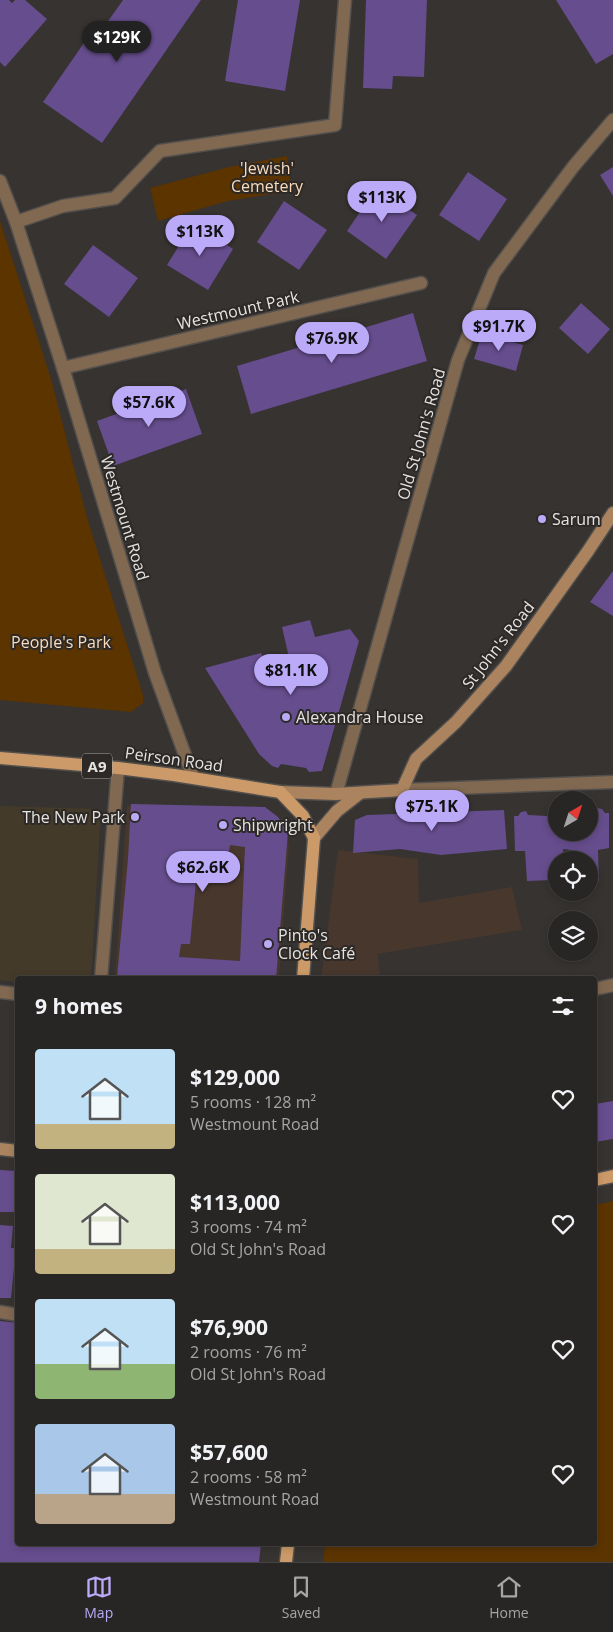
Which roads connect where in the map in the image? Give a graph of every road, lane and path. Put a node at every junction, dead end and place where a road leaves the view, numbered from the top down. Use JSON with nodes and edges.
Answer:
{"nodes":[{"id":1,"x":345,"y":0,"type":"edge"},
{"id":2,"x":613,"y":120,"type":"edge"},
{"id":3,"x":0,"y":182,"type":"edge"},
{"id":4,"x":16,"y":222,"type":"junction"},
{"id":5,"x":421,"y":283,"type":"dead end"},
{"id":6,"x":63,"y":368,"type":"junction"},
{"id":7,"x":613,"y":513,"type":"edge"},
{"id":8,"x":0,"y":758,"type":"edge"},
{"id":9,"x":118,"y":768,"type":"junction"},
{"id":10,"x":193,"y":777,"type":"junction"},
{"id":11,"x":613,"y":782,"type":"edge"},
{"id":12,"x":402,"y":790,"type":"junction"},
{"id":13,"x":280,"y":792,"type":"junction"},
{"id":14,"x":360,"y":792,"type":"junction"},
{"id":15,"x":336,"y":794,"type":"junction"},
{"id":16,"x":314,"y":838,"type":"junction"},
{"id":17,"x":101,"y":976,"type":"edge"},
{"id":18,"x":303,"y":976,"type":"edge"},
{"id":19,"x":613,"y":985,"type":"edge"},
{"id":20,"x":597,"y":989,"type":"edge"},
{"id":21,"x":0,"y":992,"type":"edge"},
{"id":22,"x":15,"y":994,"type":"edge"},
{"id":23,"x":0,"y":1149,"type":"edge"},
{"id":24,"x":15,"y":1151,"type":"edge"},
{"id":25,"x":613,"y":1176,"type":"edge"},
{"id":26,"x":597,"y":1180,"type":"edge"},
{"id":27,"x":0,"y":1312,"type":"edge"},
{"id":28,"x":15,"y":1314,"type":"edge"},
{"id":29,"x":288,"y":1546,"type":"edge"},
{"id":30,"x":286,"y":1562,"type":"edge"}],
"edges":[{"from":1,"to":4,"type":"street"},
{"from":2,"to":15,"type":"street","name":"Old St John's Road"},
{"from":3,"to":4,"type":"street","name":"Westmount Road"},
{"from":4,"to":6,"type":"street","name":"Westmount Road"},
{"from":5,"to":6,"type":"street","name":"Westmount Park"},
{"from":6,"to":10,"type":"street","name":"Westmount Road"},
{"from":7,"to":12,"type":"main road","name":"St John's Road"},
{"from":8,"to":9,"type":"main road","name":"Peirson Road","number":"A9"},
{"from":9,"to":10,"type":"main road","name":"Peirson Road","number":"A9"},
{"from":9,"to":17,"type":"street"},
{"from":10,"to":13,"type":"main road","name":"Peirson Road","number":"A9"},
{"from":11,"to":12,"type":"street"},
{"from":12,"to":14,"type":"main road"},
{"from":13,"to":15,"type":"main road"},
{"from":13,"to":16,"type":"main road"},
{"from":14,"to":15,"type":"main road"},
{"from":14,"to":16,"type":"main road"},
{"from":16,"to":18,"type":"main road"},
{"from":19,"to":20,"type":"street"},
{"from":21,"to":22,"type":"street"},
{"from":23,"to":24,"type":"main road"},
{"from":25,"to":26,"type":"main road"},
{"from":27,"to":28,"type":"street"},
{"from":29,"to":30,"type":"main road"}]}
